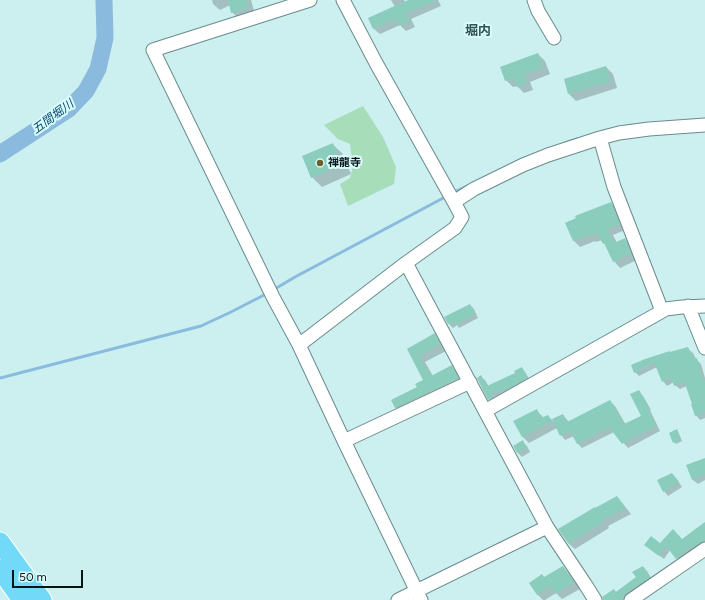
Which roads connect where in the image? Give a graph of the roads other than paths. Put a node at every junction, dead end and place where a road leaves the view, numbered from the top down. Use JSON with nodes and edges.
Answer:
{"nodes":[{"id":1,"x":310,"y":0,"type":"edge"},
{"id":2,"x":343,"y":0,"type":"edge"},
{"id":3,"x":534,"y":0,"type":"edge"},
{"id":4,"x":554,"y":38,"type":"dead end"},
{"id":5,"x":705,"y":125,"type":"edge"},
{"id":6,"x":600,"y":138,"type":"junction"},
{"id":7,"x":452,"y":198,"type":"junction"},
{"id":8,"x":406,"y":263,"type":"junction"},
{"id":9,"x":688,"y":306,"type":"junction"},
{"id":10,"x":705,"y":306,"type":"edge"},
{"id":11,"x":662,"y":311,"type":"junction"},
{"id":12,"x":298,"y":345,"type":"junction"},
{"id":13,"x":705,"y":348,"type":"edge"},
{"id":14,"x":470,"y":382,"type":"junction"},
{"id":15,"x":486,"y":411,"type":"junction"},
{"id":16,"x":344,"y":441,"type":"junction"},
{"id":17,"x":547,"y":527,"type":"junction"},
{"id":18,"x":0,"y":542,"type":"edge"},
{"id":19,"x":705,"y":549,"type":"edge"},
{"id":20,"x":0,"y":569,"type":"edge"},
{"id":21,"x":419,"y":596,"type":"edge"},
{"id":22,"x":22,"y":600,"type":"edge"},
{"id":23,"x":42,"y":600,"type":"edge"},
{"id":24,"x":398,"y":600,"type":"edge"},
{"id":25,"x":595,"y":600,"type":"edge"},
{"id":26,"x":631,"y":600,"type":"edge"}],
"edges":[{"from":1,"to":12,"type":"street"},
{"from":2,"to":7,"type":"street"},
{"from":3,"to":4,"type":"street"},
{"from":5,"to":6,"type":"street"},
{"from":6,"to":7,"type":"street"},
{"from":6,"to":11,"type":"street"},
{"from":7,"to":8,"type":"street"},
{"from":8,"to":12,"type":"street"},
{"from":8,"to":14,"type":"street"},
{"from":9,"to":10,"type":"street"},
{"from":9,"to":11,"type":"street"},
{"from":9,"to":13,"type":"street"},
{"from":11,"to":15,"type":"street"},
{"from":12,"to":16,"type":"street"},
{"from":14,"to":15,"type":"street"},
{"from":14,"to":16,"type":"street"},
{"from":15,"to":17,"type":"street"},
{"from":16,"to":21,"type":"street"},
{"from":17,"to":21,"type":"street"},
{"from":17,"to":25,"type":"street"},
{"from":18,"to":23,"type":"highway"},
{"from":19,"to":26,"type":"street"},
{"from":20,"to":22,"type":"highway"},
{"from":21,"to":24,"type":"street"}]}
